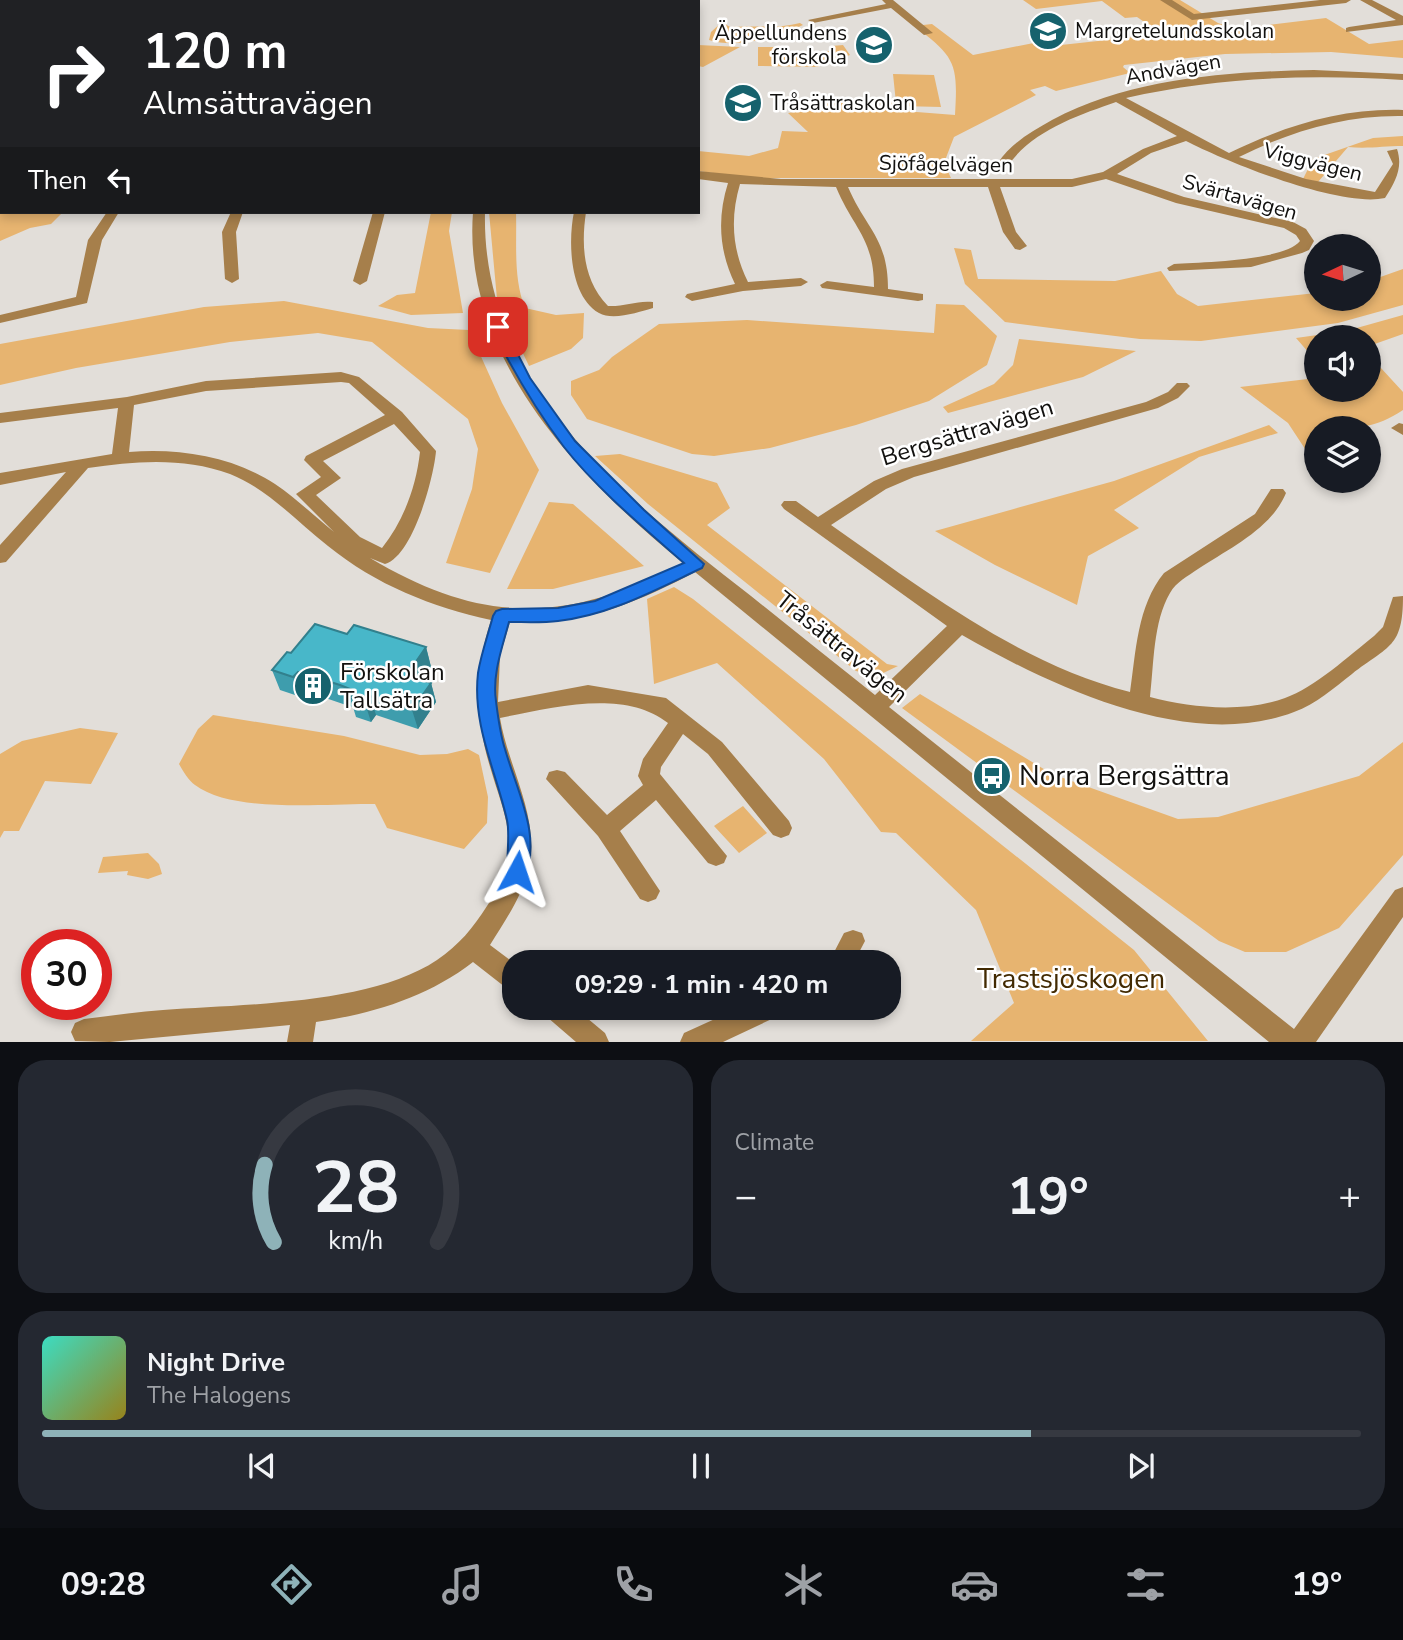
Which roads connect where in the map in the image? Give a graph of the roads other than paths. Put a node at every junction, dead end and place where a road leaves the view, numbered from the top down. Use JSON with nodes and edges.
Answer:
{"nodes":[{"id":1,"x":1165,"y":0,"type":"edge"},
{"id":2,"x":1346,"y":0,"type":"edge"},
{"id":3,"x":1369,"y":0,"type":"edge"},
{"id":4,"x":891,"y":3,"type":"edge"},
{"id":5,"x":813,"y":20,"type":"dead end"},
{"id":6,"x":1403,"y":21,"type":"edge"},
{"id":7,"x":1349,"y":30,"type":"dead end"},
{"id":8,"x":928,"y":33,"type":"dead end"},
{"id":9,"x":1403,"y":77,"type":"edge"},
{"id":10,"x":1118,"y":98,"type":"junction"},
{"id":11,"x":1403,"y":113,"type":"edge"},
{"id":12,"x":1184,"y":138,"type":"junction"},
{"id":13,"x":1393,"y":151,"type":"dead end"},
{"id":14,"x":1227,"y":158,"type":"junction"},
{"id":15,"x":1004,"y":163,"type":"dead end"},
{"id":16,"x":700,"y":174,"type":"edge"},
{"id":17,"x":1107,"y":175,"type":"junction"},
{"id":18,"x":735,"y":180,"type":"junction"},
{"id":19,"x":840,"y":182,"type":"junction"},
{"id":20,"x":993,"y":184,"type":"junction"},
{"id":21,"x":112,"y":214,"type":"edge"},
{"id":22,"x":236,"y":214,"type":"edge"},
{"id":23,"x":378,"y":214,"type":"edge"},
{"id":24,"x":479,"y":214,"type":"edge"},
{"id":25,"x":580,"y":214,"type":"edge"},
{"id":26,"x":1020,"y":246,"type":"dead end"},
{"id":27,"x":1174,"y":268,"type":"dead end"},
{"id":28,"x":232,"y":279,"type":"dead end"},
{"id":29,"x":360,"y":281,"type":"dead end"},
{"id":30,"x":801,"y":282,"type":"dead end"},
{"id":31,"x":827,"y":285,"type":"dead end"},
{"id":32,"x":743,"y":288,"type":"junction"},
{"id":33,"x":881,"y":290,"type":"junction"},
{"id":34,"x":692,"y":297,"type":"dead end"},
{"id":35,"x":918,"y":297,"type":"dead end"},
{"id":36,"x":648,"y":305,"type":"dead end"},
{"id":37,"x":0,"y":319,"type":"edge"},
{"id":38,"x":1182,"y":386,"type":"dead end"},
{"id":39,"x":127,"y":402,"type":"junction"},
{"id":40,"x":396,"y":416,"type":"junction"},
{"id":41,"x":0,"y":418,"type":"edge"},
{"id":42,"x":120,"y":457,"type":"junction"},
{"id":43,"x":83,"y":463,"type":"junction"},
{"id":44,"x":0,"y":479,"type":"edge"},
{"id":45,"x":1277,"y":492,"type":"dead end"},
{"id":46,"x":790,"y":505,"type":"dead end"},
{"id":47,"x":818,"y":525,"type":"junction"},
{"id":48,"x":0,"y":557,"type":"edge"},
{"id":49,"x":696,"y":564,"type":"junction"},
{"id":50,"x":1400,"y":602,"type":"dead end"},
{"id":51,"x":502,"y":616,"type":"junction"},
{"id":52,"x":960,"y":625,"type":"junction"},
{"id":53,"x":1139,"y":702,"type":"junction"},
{"id":54,"x":875,"y":708,"type":"junction"},
{"id":55,"x":488,"y":712,"type":"junction"},
{"id":56,"x":681,"y":720,"type":"junction"},
{"id":57,"x":557,"y":779,"type":"dead end"},
{"id":58,"x":656,"y":787,"type":"junction"},
{"id":59,"x":781,"y":828,"type":"dead end"},
{"id":60,"x":606,"y":829,"type":"junction"},
{"id":61,"x":716,"y":856,"type":"dead end"},
{"id":62,"x":648,"y":891,"type":"dead end"},
{"id":63,"x":1403,"y":898,"type":"edge"},
{"id":64,"x":853,"y":941,"type":"dead end"},
{"id":65,"x":473,"y":947,"type":"junction"},
{"id":66,"x":848,"y":950,"type":"edge"},
{"id":67,"x":502,"y":969,"type":"edge"},
{"id":68,"x":306,"y":1010,"type":"junction"},
{"id":69,"x":571,"y":1020,"type":"edge"},
{"id":70,"x":740,"y":1020,"type":"edge"},
{"id":71,"x":84,"y":1032,"type":"dead end"},
{"id":72,"x":300,"y":1041,"type":"edge"},
{"id":73,"x":596,"y":1041,"type":"edge"},
{"id":74,"x":693,"y":1041,"type":"edge"},
{"id":75,"x":1290,"y":1041,"type":"edge"},
{"id":76,"x":1300,"y":1041,"type":"edge"}],
"edges":[{"from":1,"to":2,"type":"street"},
{"from":3,"to":6,"type":"street"},
{"from":4,"to":5,"type":"street"},
{"from":4,"to":8,"type":"street"},
{"from":6,"to":7,"type":"street"},
{"from":9,"to":10,"type":"street","name":"Andvägen"},
{"from":10,"to":12,"type":"street","name":"Andvägen"},
{"from":10,"to":15,"type":"street","name":"Andvägen"},
{"from":11,"to":14,"type":"street","name":"Viggvägen"},
{"from":12,"to":14,"type":"street","name":"Viggvägen"},
{"from":12,"to":17,"type":"street","name":"Sjöfågelvägen"},
{"from":13,"to":14,"type":"street","name":"Viggvägen"},
{"from":16,"to":18,"type":"street","name":"Sjöfågelvägen"},
{"from":17,"to":20,"type":"street","name":"Sjöfågelvägen"},
{"from":17,"to":27,"type":"street","name":"Svärtavägen"},
{"from":18,"to":19,"type":"street","name":"Sjöfågelvägen"},
{"from":18,"to":32,"type":"street"},
{"from":19,"to":20,"type":"street","name":"Sjöfågelvägen"},
{"from":19,"to":33,"type":"street"},
{"from":20,"to":26,"type":"street"},
{"from":21,"to":37,"type":"street"},
{"from":22,"to":28,"type":"street"},
{"from":23,"to":29,"type":"street"},
{"from":24,"to":49,"type":"street","name":"Tråsättravägen"},
{"from":25,"to":36,"type":"street"},
{"from":30,"to":32,"type":"street"},
{"from":31,"to":33,"type":"street"},
{"from":32,"to":34,"type":"street"},
{"from":33,"to":35,"type":"street"},
{"from":38,"to":47,"type":"street","name":"Bergsättravägen"},
{"from":39,"to":40,"type":"street"},
{"from":39,"to":41,"type":"street"},
{"from":39,"to":42,"type":"street"},
{"from":40,"to":40,"type":"street"},
{"from":42,"to":43,"type":"street"},
{"from":42,"to":51,"type":"street"},
{"from":43,"to":44,"type":"street"},
{"from":43,"to":48,"type":"street"},
{"from":45,"to":53,"type":"street"},
{"from":46,"to":47,"type":"street"},
{"from":47,"to":52,"type":"street"},
{"from":49,"to":51,"type":"street"},
{"from":49,"to":54,"type":"street","name":"Tråsättravägen"},
{"from":50,"to":53,"type":"street"},
{"from":51,"to":55,"type":"street"},
{"from":52,"to":53,"type":"street"},
{"from":52,"to":54,"type":"street"},
{"from":54,"to":75,"type":"street","name":"Tråsättravägen"},
{"from":55,"to":56,"type":"street"},
{"from":55,"to":65,"type":"street"},
{"from":56,"to":58,"type":"street"},
{"from":56,"to":59,"type":"street"},
{"from":57,"to":60,"type":"street"},
{"from":58,"to":60,"type":"street"},
{"from":58,"to":61,"type":"street"},
{"from":60,"to":62,"type":"street"},
{"from":63,"to":76,"type":"street"},
{"from":64,"to":66,"type":"street"},
{"from":65,"to":67,"type":"street"},
{"from":65,"to":68,"type":"street"},
{"from":68,"to":71,"type":"street"},
{"from":68,"to":72,"type":"street"},
{"from":69,"to":73,"type":"street"},
{"from":70,"to":74,"type":"street"}]}
